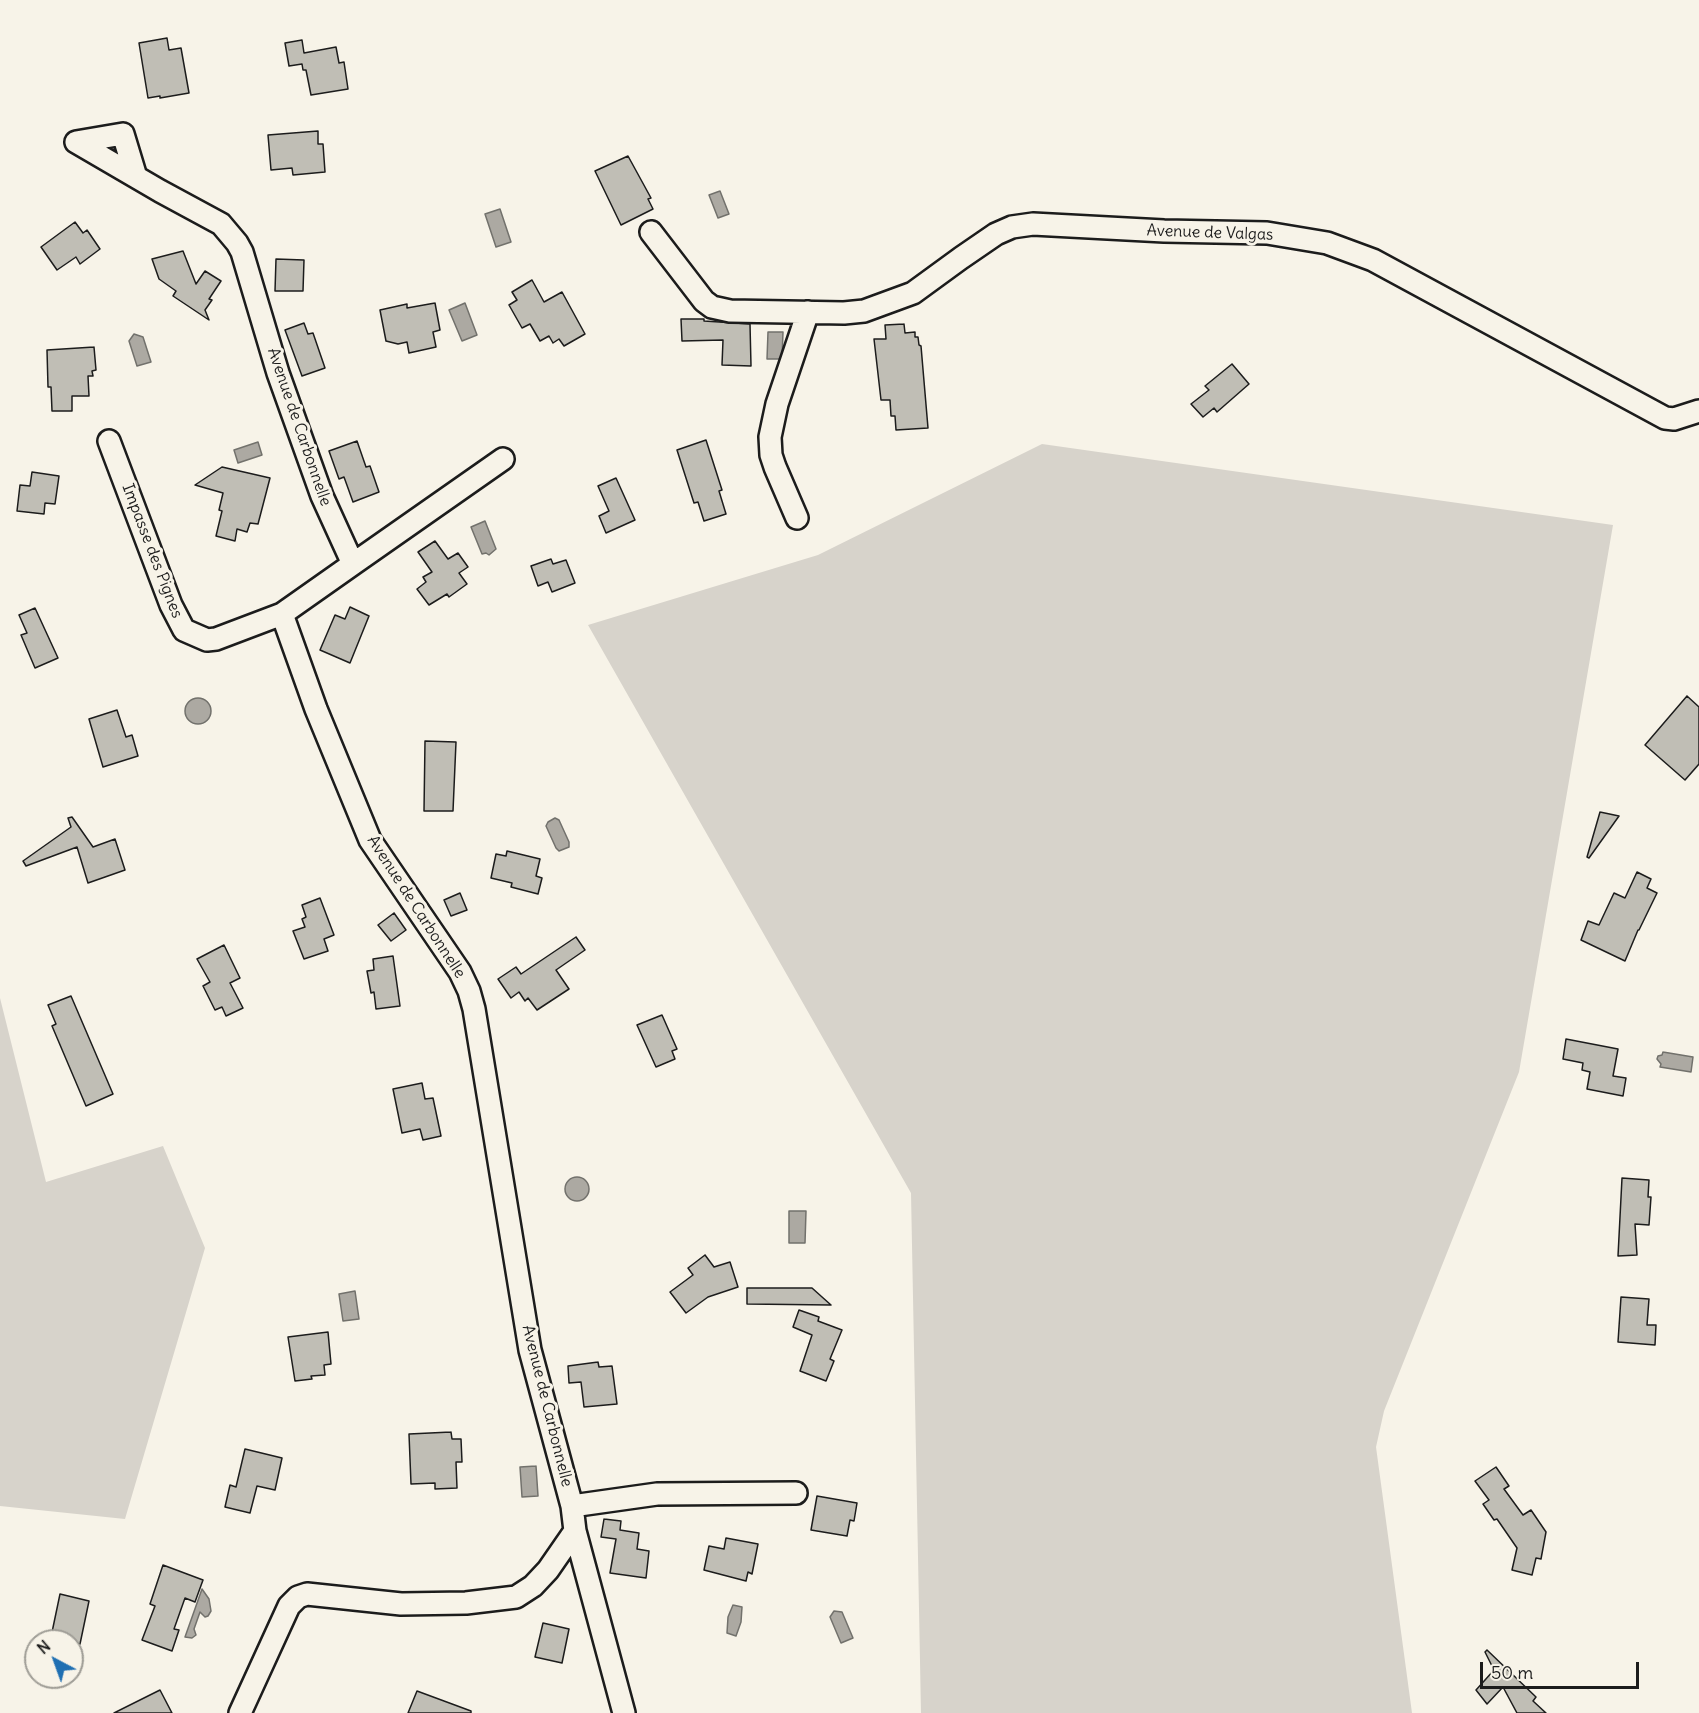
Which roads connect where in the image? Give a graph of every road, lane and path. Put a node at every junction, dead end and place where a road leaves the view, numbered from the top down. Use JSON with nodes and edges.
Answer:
{"nodes":[{"id":1,"x":136,"y":177,"type":"dead end"},
{"id":2,"x":651,"y":232,"type":"dead end"},
{"id":3,"x":808,"y":312,"type":"junction"},
{"id":4,"x":1699,"y":411,"type":"edge"},
{"id":5,"x":109,"y":441,"type":"dead end"},
{"id":6,"x":503,"y":459,"type":"dead end"},
{"id":7,"x":797,"y":518,"type":"dead end"},
{"id":8,"x":353,"y":564,"type":"junction"},
{"id":9,"x":282,"y":614,"type":"junction"},
{"id":10,"x":796,"y":1493,"type":"dead end"},
{"id":11,"x":572,"y":1506,"type":"junction"},
{"id":12,"x":575,"y":1531,"type":"junction"},
{"id":13,"x":240,"y":1713,"type":"edge"},
{"id":14,"x":624,"y":1713,"type":"edge"}],
"edges":[{"from":1,"to":8,"type":"street","name":"Avenue de Carbonnelle"},
{"from":2,"to":3,"type":"street","name":"Avenue de Valgas"},
{"from":3,"to":4,"type":"street","name":"Avenue de Valgas"},
{"from":3,"to":7,"type":"street"},
{"from":5,"to":9,"type":"street","name":"Impasse des Pignes"},
{"from":6,"to":8,"type":"street"},
{"from":8,"to":9,"type":"street"},
{"from":9,"to":11,"type":"street","name":"Avenue de Carbonnelle"},
{"from":10,"to":11,"type":"street"},
{"from":11,"to":12,"type":"street","name":"Avenue de Carbonnelle"},
{"from":12,"to":13,"type":"street"},
{"from":12,"to":14,"type":"street","name":"Avenue de Carbonnelle"}]}
